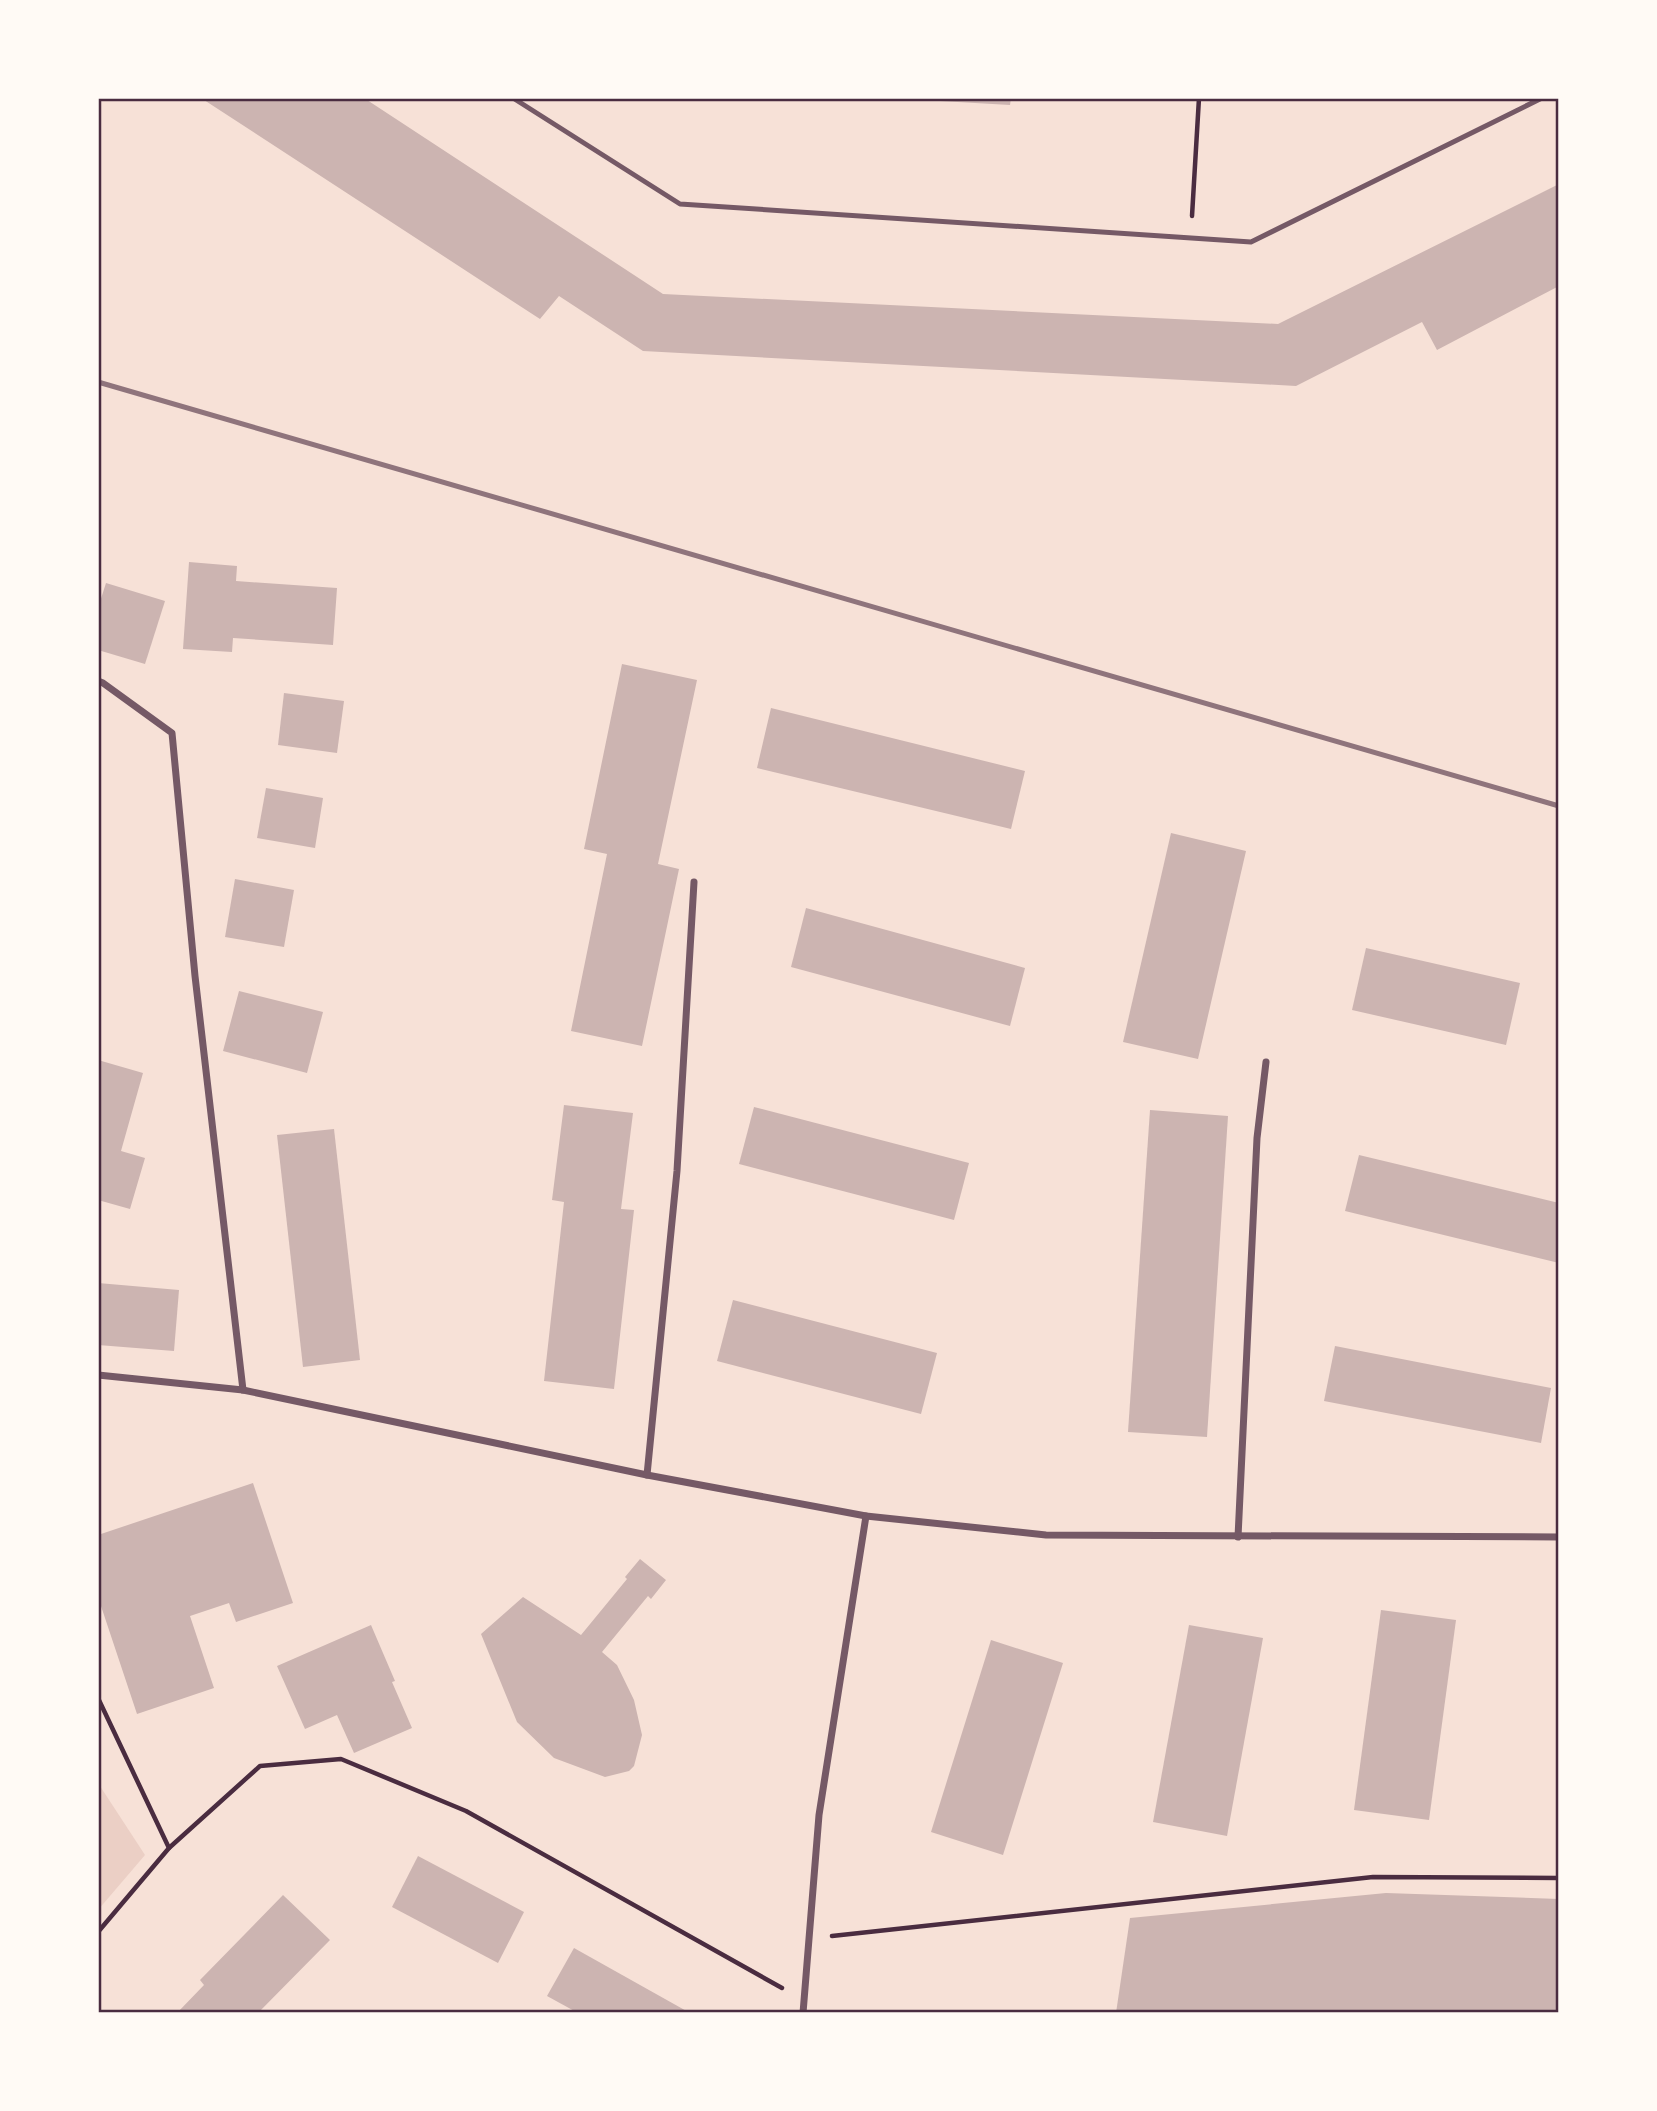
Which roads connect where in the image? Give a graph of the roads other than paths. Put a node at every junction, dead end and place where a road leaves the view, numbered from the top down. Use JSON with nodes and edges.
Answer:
{"nodes":[{"id":1,"x":513,"y":98,"type":"edge"},
{"id":2,"x":1542,"y":98,"type":"edge"},
{"id":3,"x":98,"y":681,"type":"edge"},
{"id":4,"x":694,"y":882,"type":"dead end"},
{"id":5,"x":1266,"y":1062,"type":"dead end"},
{"id":6,"x":98,"y":1375,"type":"edge"},
{"id":7,"x":243,"y":1390,"type":"junction"},
{"id":8,"x":648,"y":1475,"type":"junction"},
{"id":9,"x":866,"y":1516,"type":"junction"},
{"id":10,"x":1238,"y":1537,"type":"junction"},
{"id":11,"x":1559,"y":1537,"type":"edge"},
{"id":12,"x":803,"y":2013,"type":"edge"}],
"edges":[{"from":1,"to":2,"type":"lane"},
{"from":3,"to":7,"type":"street"},
{"from":4,"to":8,"type":"street"},
{"from":5,"to":10,"type":"street"},
{"from":6,"to":7,"type":"street"},
{"from":7,"to":8,"type":"street"},
{"from":8,"to":9,"type":"street"},
{"from":9,"to":10,"type":"street"},
{"from":9,"to":12,"type":"street"},
{"from":10,"to":11,"type":"street"}]}
